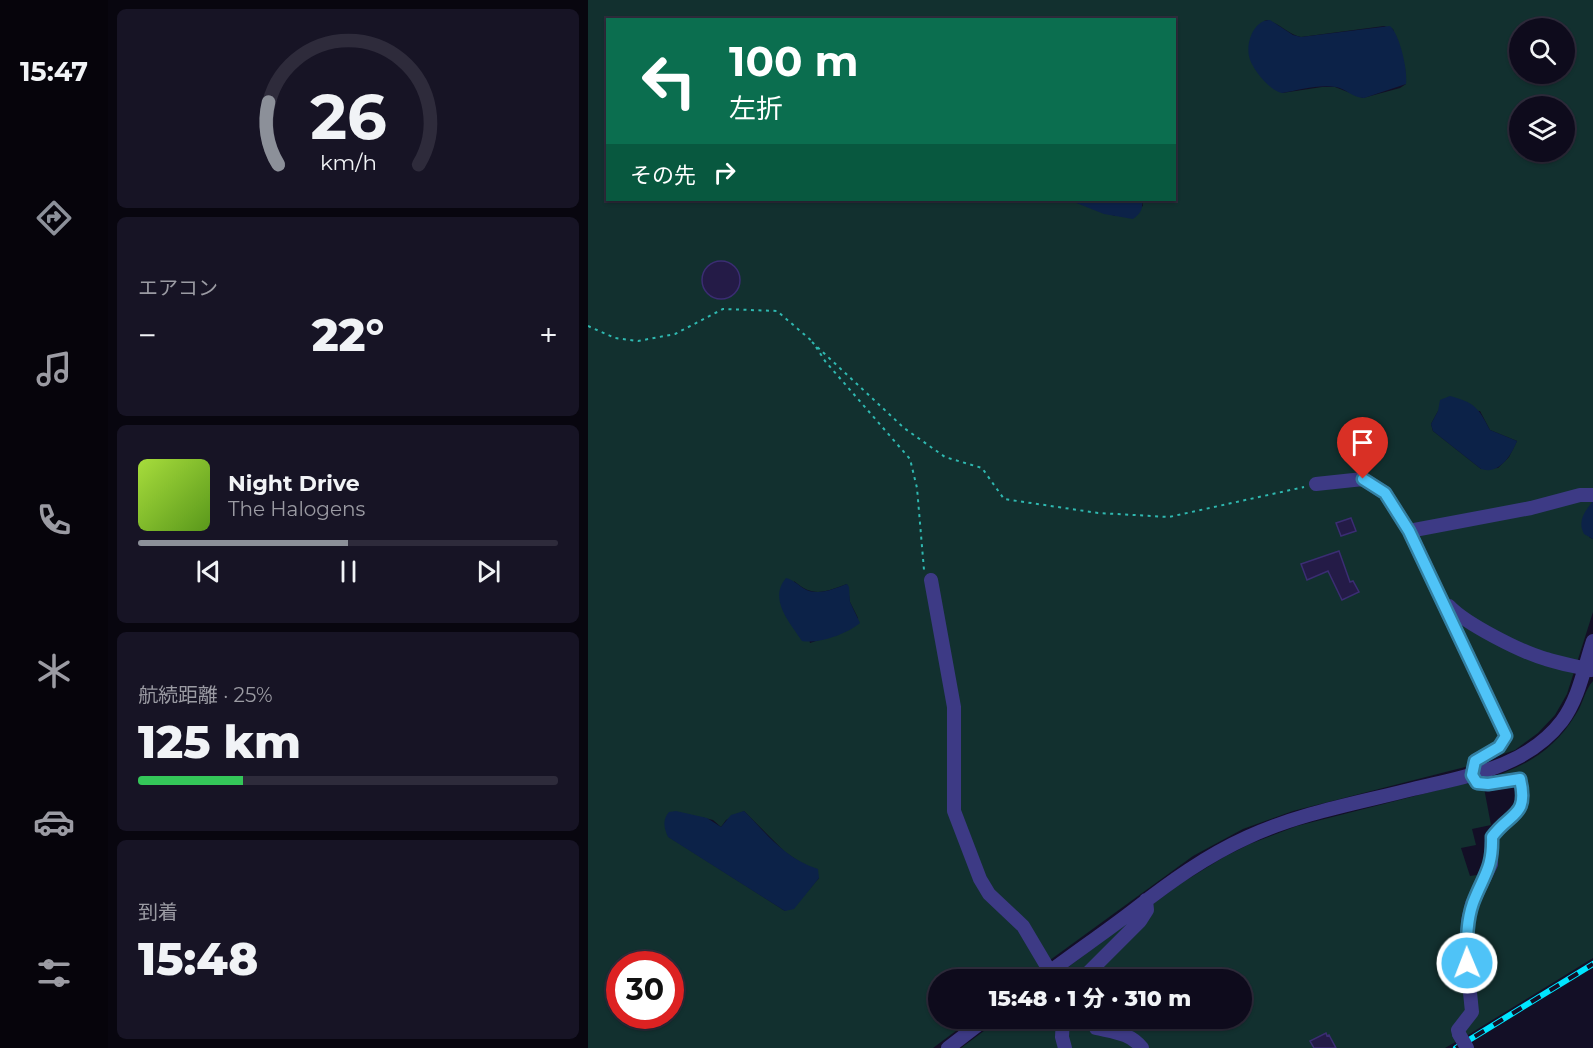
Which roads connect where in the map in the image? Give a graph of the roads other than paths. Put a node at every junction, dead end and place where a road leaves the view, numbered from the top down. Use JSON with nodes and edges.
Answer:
{"nodes":[{"id":1,"x":1316,"y":484,"type":"road end"},
{"id":2,"x":1593,"y":495,"type":"edge"},
{"id":3,"x":1409,"y":531,"type":"junction"},
{"id":4,"x":931,"y":580,"type":"road end"},
{"id":5,"x":1439,"y":596,"type":"junction"},
{"id":6,"x":1593,"y":641,"type":"edge"},
{"id":7,"x":1589,"y":669,"type":"edge"},
{"id":8,"x":1472,"y":775,"type":"junction"},
{"id":9,"x":1146,"y":900,"type":"junction"},
{"id":10,"x":1044,"y":969,"type":"edge"},
{"id":11,"x":1058,"y":969,"type":"edge"},
{"id":12,"x":1092,"y":969,"type":"edge"},
{"id":13,"x":973,"y":1029,"type":"edge"},
{"id":14,"x":1062,"y":1029,"type":"edge"},
{"id":15,"x":1100,"y":1029,"type":"edge"},
{"id":16,"x":948,"y":1048,"type":"edge"},
{"id":17,"x":1065,"y":1048,"type":"edge"},
{"id":18,"x":1142,"y":1048,"type":"edge"},
{"id":19,"x":1467,"y":1048,"type":"edge"}],
"edges":[{"from":1,"to":3,"type":"street"},
{"from":2,"to":3,"type":"street"},
{"from":3,"to":5,"type":"street"},
{"from":4,"to":10,"type":"street"},
{"from":5,"to":7,"type":"street"},
{"from":5,"to":8,"type":"street"},
{"from":6,"to":7,"type":"street"},
{"from":7,"to":8,"type":"street"},
{"from":8,"to":9,"type":"street"},
{"from":8,"to":19,"type":"street","bridge":true},
{"from":9,"to":11,"type":"street"},
{"from":9,"to":12,"type":"street"},
{"from":13,"to":16,"type":"street"},
{"from":14,"to":17,"type":"street"},
{"from":15,"to":18,"type":"street"}]}
